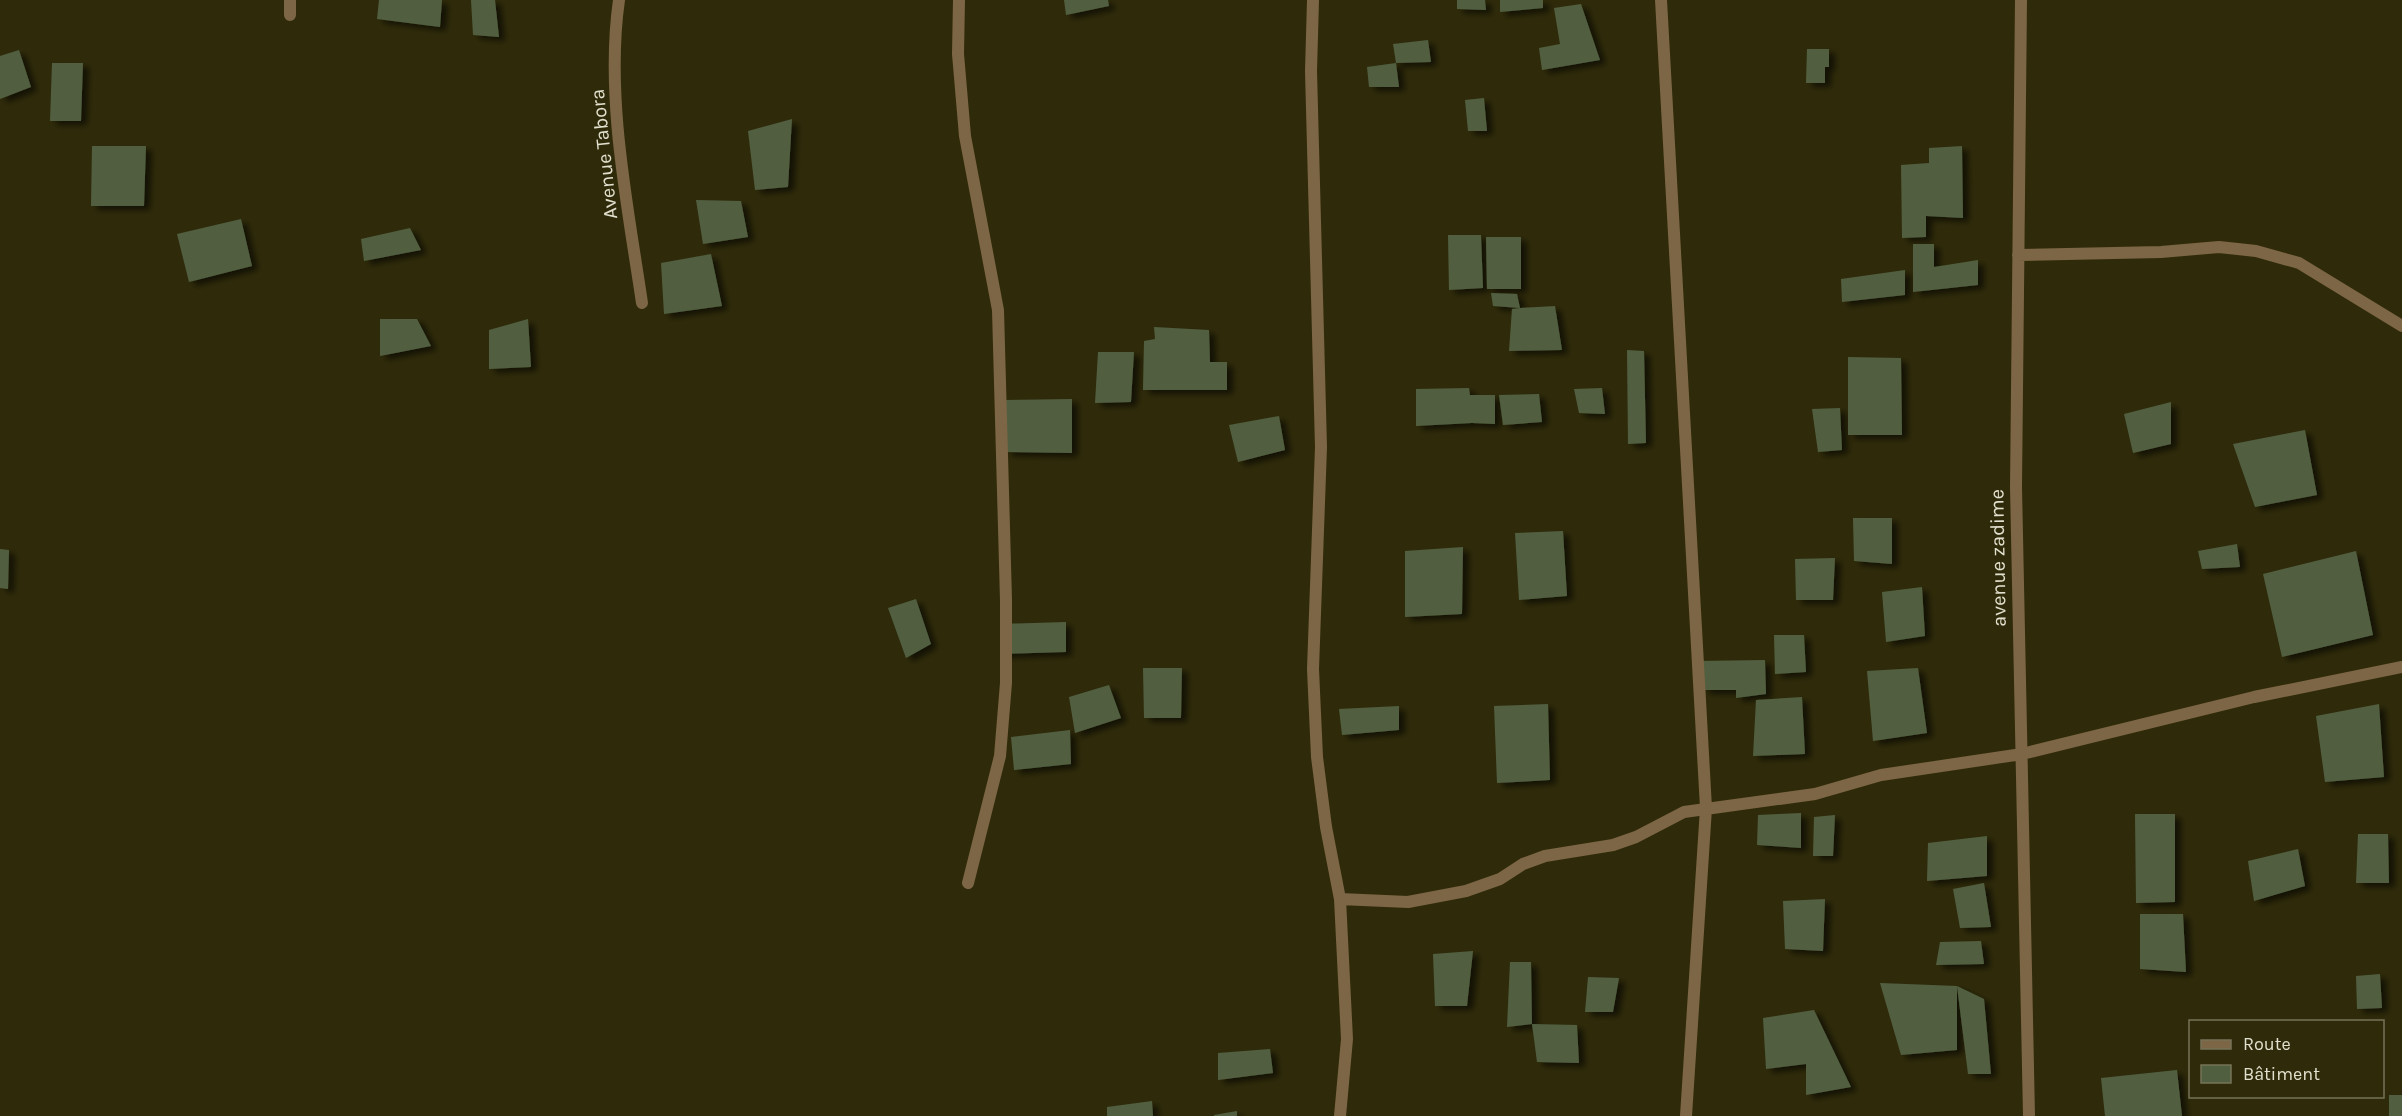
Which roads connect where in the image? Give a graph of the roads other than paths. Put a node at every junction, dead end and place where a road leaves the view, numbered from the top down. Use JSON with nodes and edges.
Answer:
{"nodes":[{"id":1,"x":290,"y":0,"type":"edge"},
{"id":2,"x":619,"y":0,"type":"edge"},
{"id":3,"x":959,"y":0,"type":"edge"},
{"id":4,"x":1313,"y":0,"type":"edge"},
{"id":5,"x":1661,"y":0,"type":"edge"},
{"id":6,"x":2021,"y":0,"type":"edge"},
{"id":7,"x":290,"y":15,"type":"dead end"},
{"id":8,"x":2018,"y":255,"type":"junction"},
{"id":9,"x":642,"y":303,"type":"dead end"},
{"id":10,"x":2402,"y":326,"type":"edge"},
{"id":11,"x":2402,"y":667,"type":"edge"},
{"id":12,"x":2022,"y":754,"type":"junction"},
{"id":13,"x":1706,"y":808,"type":"junction"},
{"id":14,"x":968,"y":883,"type":"dead end"},
{"id":15,"x":1340,"y":898,"type":"junction"},
{"id":16,"x":1340,"y":1116,"type":"edge"},
{"id":17,"x":1686,"y":1116,"type":"edge"},
{"id":18,"x":2029,"y":1116,"type":"edge"}],
"edges":[{"from":1,"to":7,"type":"street"},
{"from":2,"to":9,"type":"street","name":"Avenue Tabora"},
{"from":3,"to":14,"type":"street"},
{"from":4,"to":15,"type":"street"},
{"from":5,"to":13,"type":"street"},
{"from":6,"to":8,"type":"street","name":"avenue zadime"},
{"from":8,"to":10,"type":"street"},
{"from":8,"to":12,"type":"street","name":"avenue zadime"},
{"from":11,"to":12,"type":"street"},
{"from":12,"to":13,"type":"street"},
{"from":12,"to":18,"type":"street","name":"avenue zadime"},
{"from":13,"to":15,"type":"street"},
{"from":13,"to":17,"type":"street"},
{"from":15,"to":16,"type":"street"}]}
